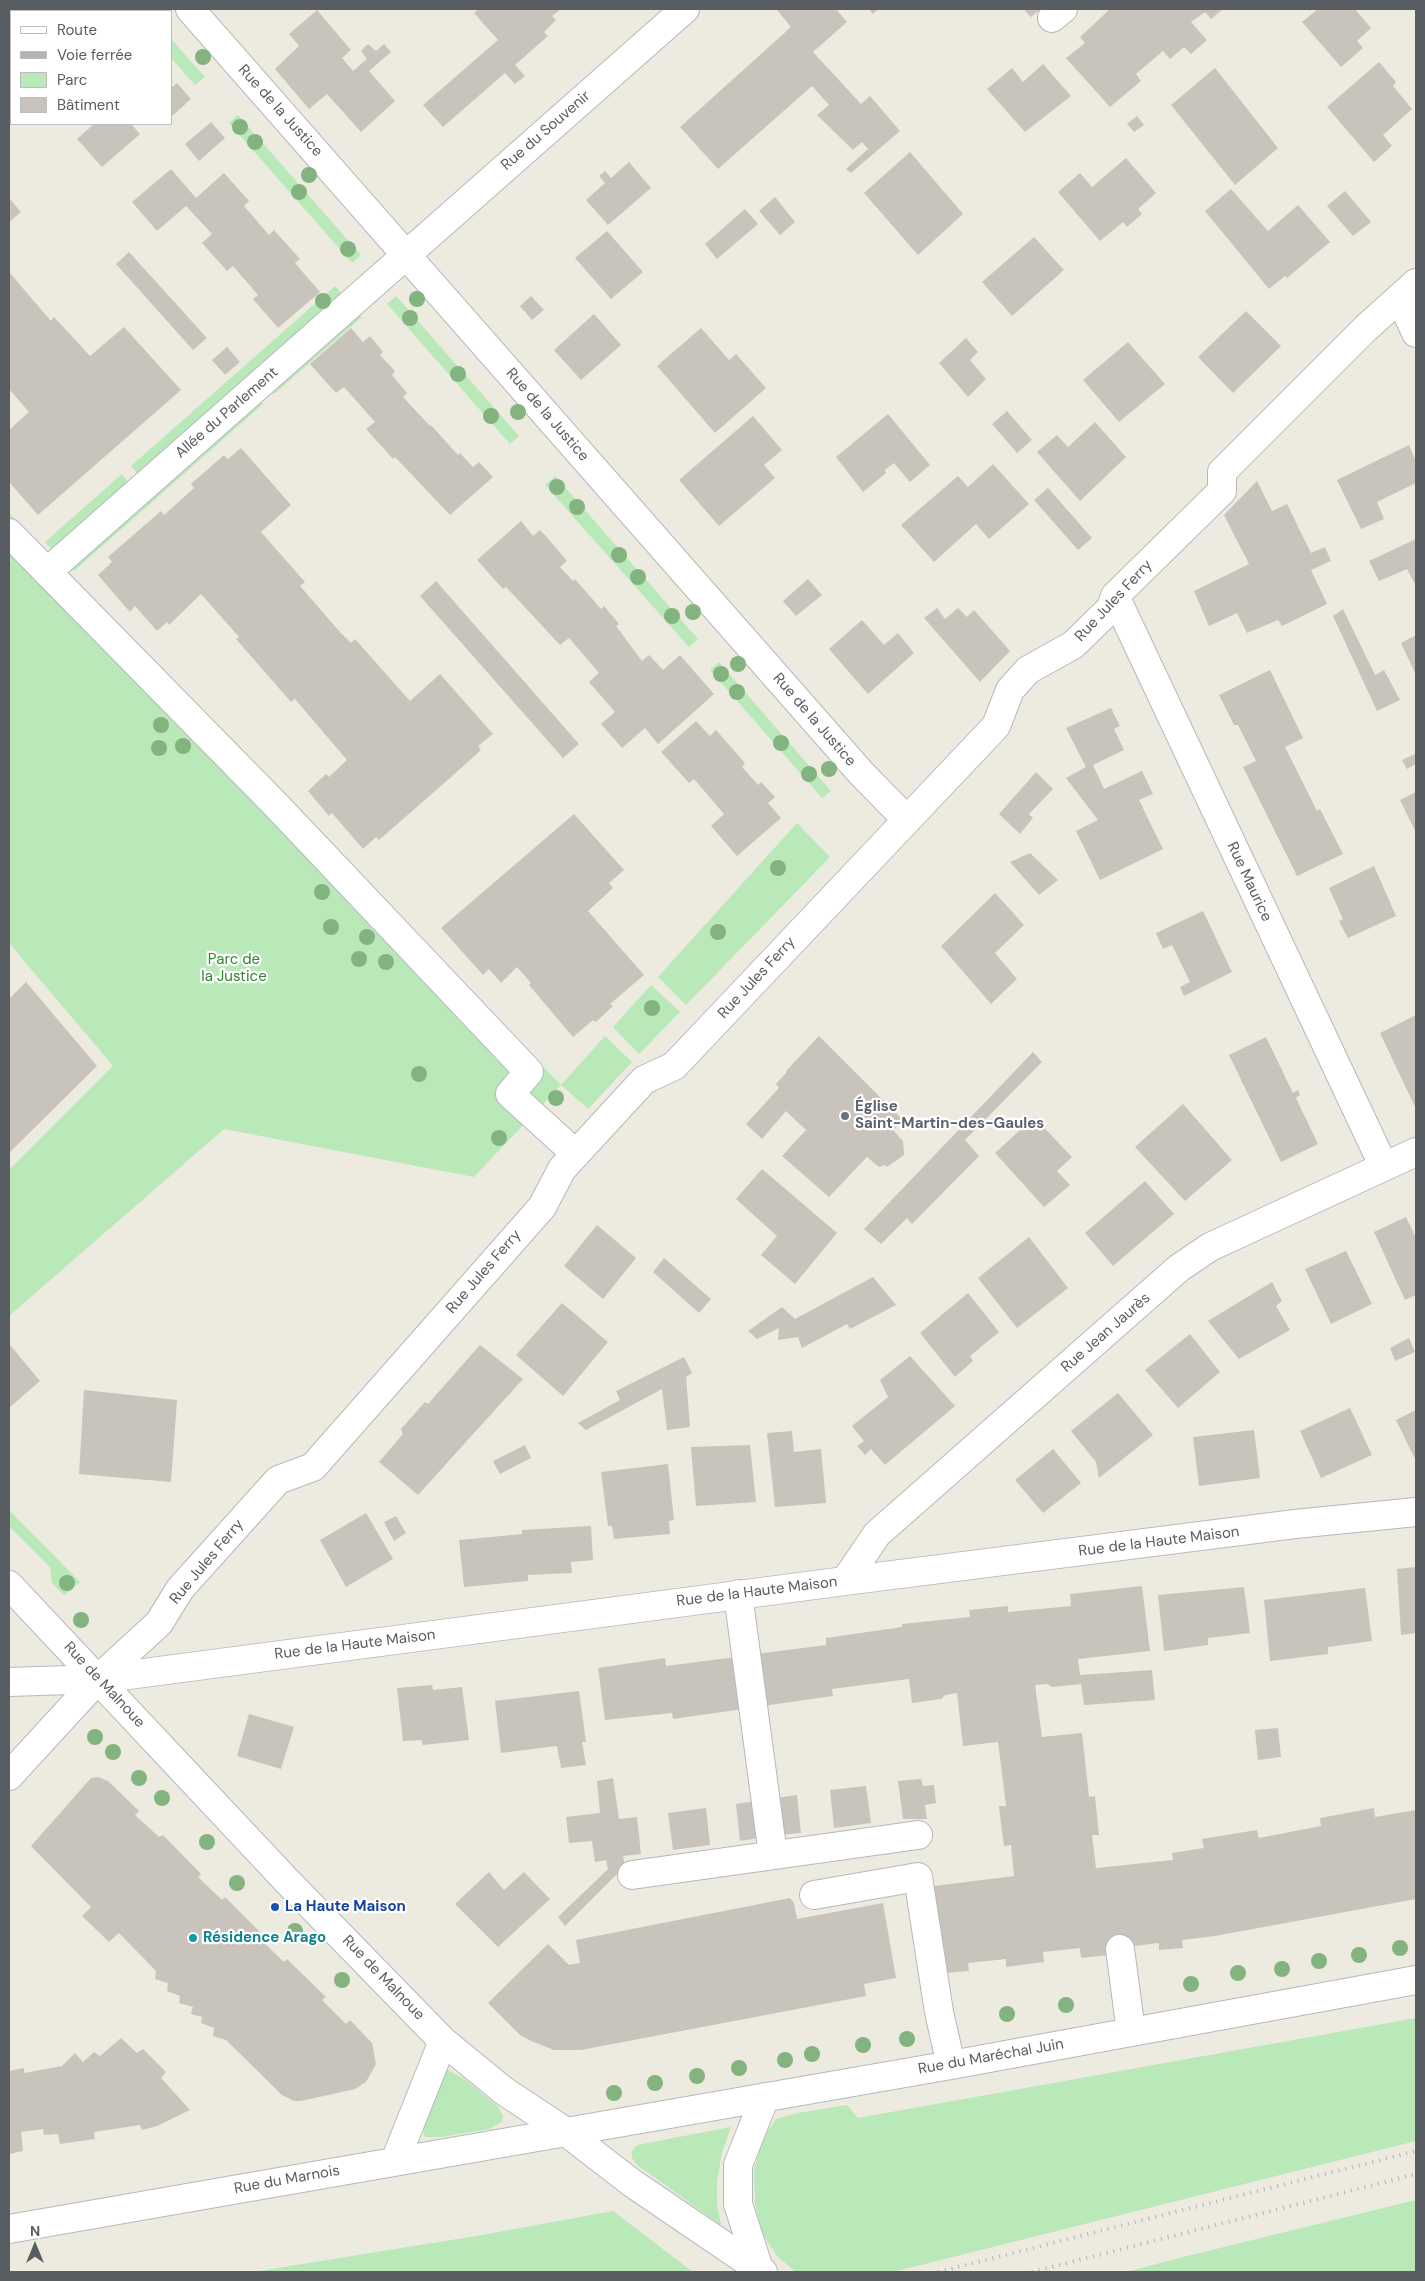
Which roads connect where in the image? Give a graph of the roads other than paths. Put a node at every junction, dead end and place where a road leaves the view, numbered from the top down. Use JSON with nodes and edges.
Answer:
{"nodes":[{"id":1,"x":190,"y":9,"type":"edge"},
{"id":2,"x":685,"y":9,"type":"edge"},
{"id":3,"x":407,"y":255,"type":"junction"},
{"id":4,"x":1408,"y":291,"type":"edge"},
{"id":5,"x":1416,"y":333,"type":"edge"},
{"id":6,"x":9,"y":533,"type":"edge"},
{"id":7,"x":47,"y":572,"type":"junction"},
{"id":8,"x":1115,"y":596,"type":"junction"},
{"id":9,"x":907,"y":820,"type":"junction"},
{"id":10,"x":1416,"y":1152,"type":"edge"},
{"id":11,"x":576,"y":1154,"type":"junction"},
{"id":12,"x":1384,"y":1167,"type":"junction"},
{"id":13,"x":1416,"y":1512,"type":"edge"},
{"id":14,"x":845,"y":1581,"type":"junction"},
{"id":15,"x":9,"y":1585,"type":"edge"},
{"id":16,"x":738,"y":1594,"type":"junction"},
{"id":17,"x":98,"y":1679,"type":"junction"},
{"id":18,"x":9,"y":1682,"type":"edge"},
{"id":19,"x":9,"y":1776,"type":"edge"},
{"id":20,"x":918,"y":1835,"type":"dead end"},
{"id":21,"x":773,"y":1855,"type":"junction"},
{"id":22,"x":632,"y":1875,"type":"dead end"},
{"id":23,"x":814,"y":1895,"type":"dead end"},
{"id":24,"x":1120,"y":1949,"type":"dead end"},
{"id":25,"x":1416,"y":1980,"type":"edge"},
{"id":26,"x":1131,"y":2032,"type":"junction"},
{"id":27,"x":444,"y":2041,"type":"junction"},
{"id":28,"x":951,"y":2065,"type":"junction"},
{"id":29,"x":765,"y":2097,"type":"junction"},
{"id":30,"x":566,"y":2132,"type":"junction"},
{"id":31,"x":395,"y":2161,"type":"junction"},
{"id":32,"x":9,"y":2229,"type":"edge"},
{"id":33,"x":761,"y":2271,"type":"edge"}],
"edges":[{"from":1,"to":3,"type":"street","name":"Rue de la Justice"},
{"from":2,"to":3,"type":"street","name":"Rue du Souvenir"},
{"from":3,"to":7,"type":"street","name":"Allée du Parlement"},
{"from":3,"to":9,"type":"street","name":"Rue de la Justice"},
{"from":4,"to":5,"type":"street"},
{"from":4,"to":8,"type":"street","name":"Rue Jules Ferry"},
{"from":6,"to":7,"type":"street"},
{"from":7,"to":11,"type":"street"},
{"from":8,"to":9,"type":"street","name":"Rue Jules Ferry"},
{"from":8,"to":12,"type":"street","name":"Rue Maurice"},
{"from":9,"to":11,"type":"street","name":"Rue Jules Ferry"},
{"from":10,"to":12,"type":"street","name":"Rue Jean Jaurès"},
{"from":11,"to":17,"type":"street","name":"Rue Jules Ferry"},
{"from":12,"to":14,"type":"street","name":"Rue Jean Jaurès"},
{"from":13,"to":14,"type":"street","name":"Rue de la Haute Maison"},
{"from":14,"to":16,"type":"street","name":"Rue de la Haute Maison"},
{"from":15,"to":17,"type":"street","name":"Rue de Malnoue"},
{"from":16,"to":17,"type":"street","name":"Rue de la Haute Maison"},
{"from":16,"to":21,"type":"street"},
{"from":17,"to":18,"type":"street","name":"Rue de la Haute Maison"},
{"from":17,"to":19,"type":"street","name":"Rue Jules Ferry"},
{"from":17,"to":27,"type":"street","name":"Rue de Malnoue"},
{"from":20,"to":21,"type":"street"},
{"from":21,"to":22,"type":"street"},
{"from":23,"to":28,"type":"street"},
{"from":24,"to":26,"type":"street"},
{"from":25,"to":26,"type":"street","name":"Rue du Maréchal Juin"},
{"from":26,"to":28,"type":"street","name":"Rue du Maréchal Juin"},
{"from":27,"to":30,"type":"street","name":"Rue de Malnoue"},
{"from":27,"to":31,"type":"street"},
{"from":28,"to":29,"type":"street","name":"Rue du Maréchal Juin"},
{"from":29,"to":30,"type":"street","name":"Rue du Maréchal Juin"},
{"from":29,"to":33,"type":"street"},
{"from":30,"to":31,"type":"street","name":"Rue du Marnois"},
{"from":30,"to":33,"type":"street","name":"Rue de Malnoue"},
{"from":31,"to":32,"type":"street","name":"Rue du Marnois"}]}
